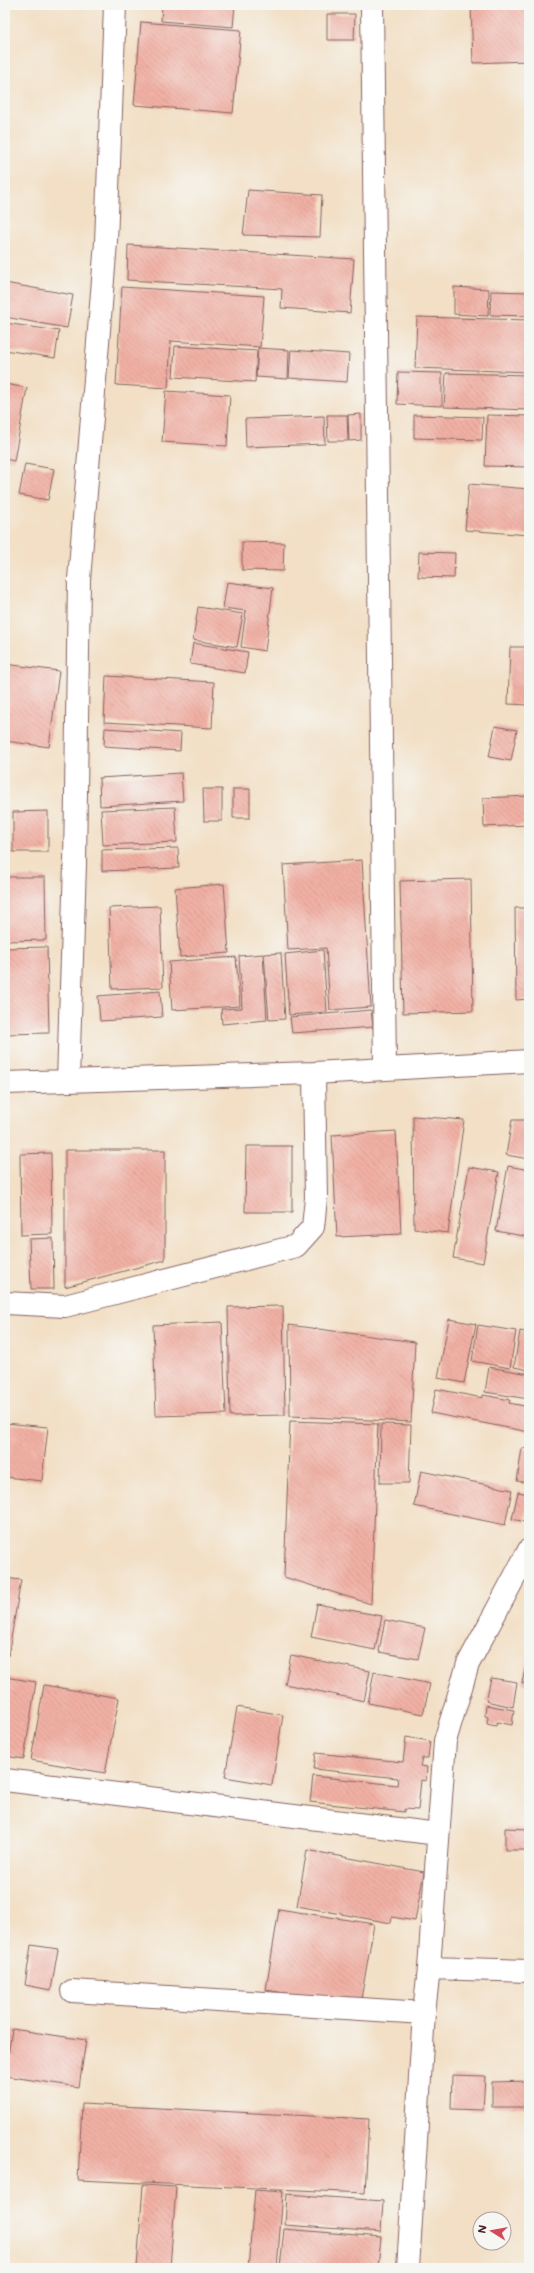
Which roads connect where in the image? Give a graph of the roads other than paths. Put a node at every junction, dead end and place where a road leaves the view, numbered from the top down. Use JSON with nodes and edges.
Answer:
{"nodes":[{"id":1,"x":115,"y":5,"type":"edge"},
{"id":2,"x":372,"y":5,"type":"edge"},
{"id":3,"x":529,"y":1061,"type":"edge"},
{"id":4,"x":384,"y":1068,"type":"junction"},
{"id":5,"x":314,"y":1073,"type":"junction"},
{"id":6,"x":68,"y":1081,"type":"junction"},
{"id":7,"x":5,"y":1083,"type":"edge"},
{"id":8,"x":5,"y":1303,"type":"edge"},
{"id":9,"x":529,"y":1550,"type":"edge"},
{"id":10,"x":5,"y":1780,"type":"edge"},
{"id":11,"x":438,"y":1834,"type":"junction"},
{"id":12,"x":429,"y":1968,"type":"junction"},
{"id":13,"x":529,"y":1971,"type":"edge"},
{"id":14,"x":72,"y":1991,"type":"dead end"},
{"id":15,"x":424,"y":2013,"type":"junction"},
{"id":16,"x":408,"y":2268,"type":"edge"}],
"edges":[{"from":1,"to":6,"type":"street"},
{"from":2,"to":4,"type":"street"},
{"from":3,"to":4,"type":"street"},
{"from":4,"to":5,"type":"street"},
{"from":5,"to":6,"type":"street"},
{"from":5,"to":8,"type":"street"},
{"from":6,"to":7,"type":"street"},
{"from":9,"to":11,"type":"street"},
{"from":10,"to":11,"type":"street"},
{"from":11,"to":12,"type":"street"},
{"from":12,"to":13,"type":"street"},
{"from":12,"to":15,"type":"street"},
{"from":14,"to":15,"type":"street"},
{"from":15,"to":16,"type":"street"}]}
